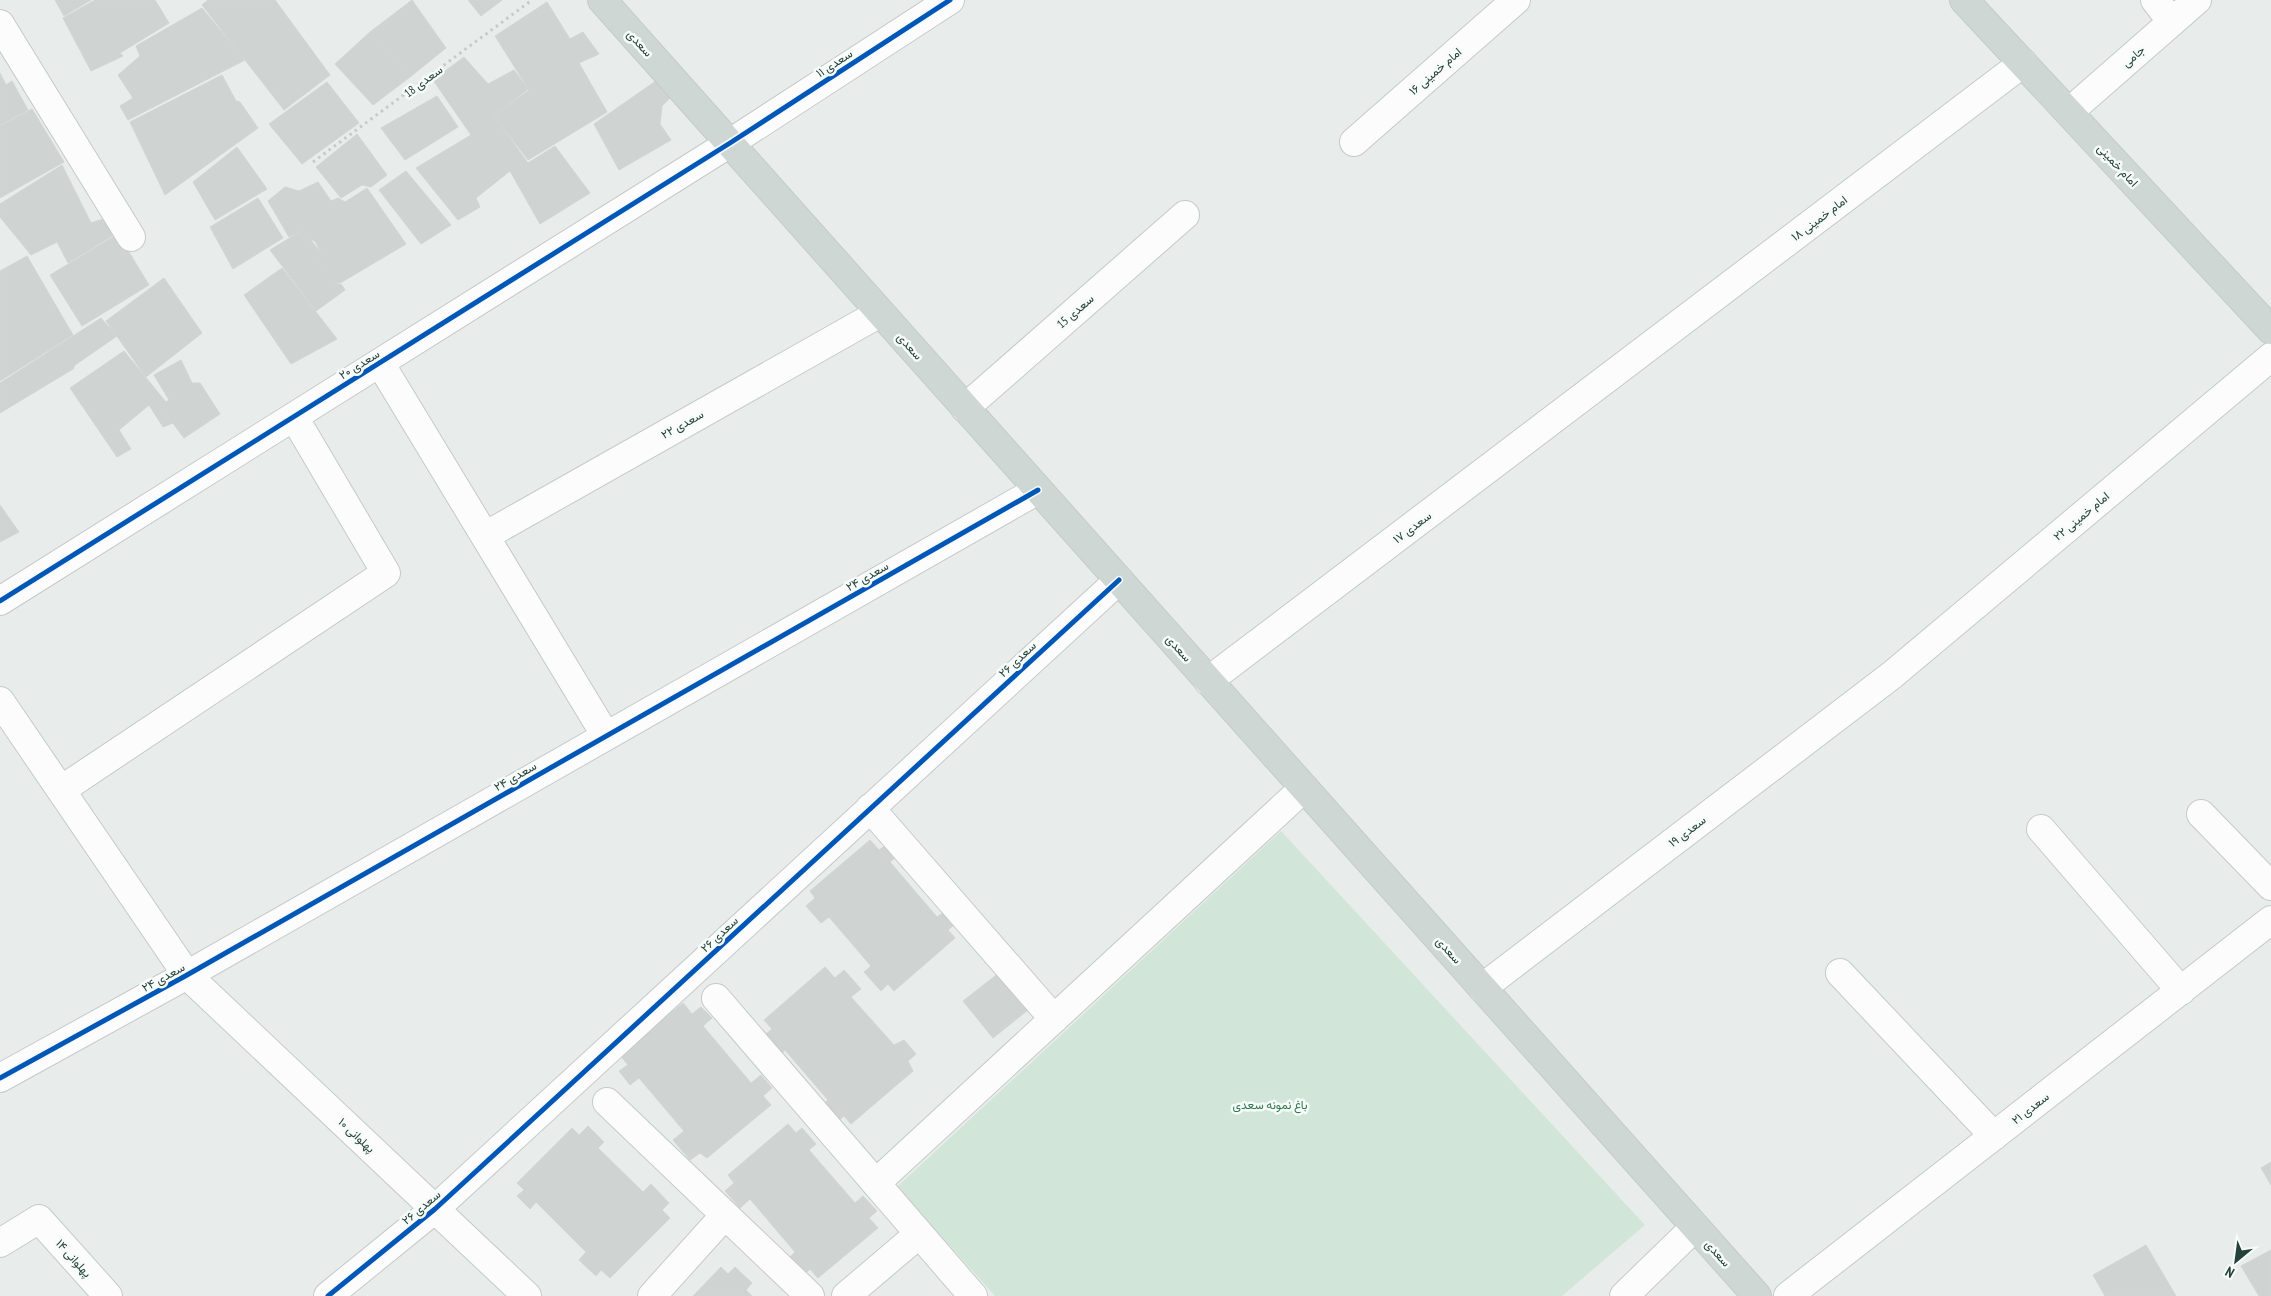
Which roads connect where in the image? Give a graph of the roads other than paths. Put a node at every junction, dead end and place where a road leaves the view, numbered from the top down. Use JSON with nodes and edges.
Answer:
{"nodes":[{"id":1,"x":950,"y":0,"type":"edge"},
{"id":2,"x":1516,"y":0,"type":"edge"},
{"id":3,"x":1964,"y":0,"type":"edge"},
{"id":4,"x":2155,"y":0,"type":"edge"},
{"id":5,"x":2197,"y":0,"type":"edge"},
{"id":6,"x":604,"y":1,"type":"edge"},
{"id":7,"x":2172,"y":22,"type":"junction"},
{"id":8,"x":0,"y":24,"type":"edge"},
{"id":9,"x":2023,"y":63,"type":"junction"},
{"id":10,"x":2069,"y":112,"type":"junction"},
{"id":11,"x":1354,"y":142,"type":"dead end"},
{"id":12,"x":730,"y":143,"type":"junction"},
{"id":13,"x":1185,"y":215,"type":"dead end"},
{"id":14,"x":131,"y":237,"type":"dead end"},
{"id":15,"x":880,"y":313,"type":"junction"},
{"id":16,"x":2271,"y":330,"type":"edge"},
{"id":17,"x":2271,"y":357,"type":"edge"},
{"id":18,"x":380,"y":362,"type":"junction"},
{"id":19,"x":1616,"y":372,"type":"joint"},
{"id":20,"x":965,"y":408,"type":"junction"},
{"id":21,"x":294,"y":417,"type":"junction"},
{"id":22,"x":1038,"y":490,"type":"junction"},
{"id":23,"x":485,"y":536,"type":"junction"},
{"id":24,"x":1119,"y":580,"type":"junction"},
{"id":25,"x":0,"y":601,"type":"edge"},
{"id":26,"x":1892,"y":675,"type":"joint"},
{"id":27,"x":1208,"y":681,"type":"junction"},
{"id":28,"x":0,"y":701,"type":"edge"},
{"id":29,"x":606,"y":736,"type":"junction"},
{"id":30,"x":1304,"y":788,"type":"junction"},
{"id":31,"x":61,"y":790,"type":"junction"},
{"id":32,"x":870,"y":808,"type":"junction"},
{"id":33,"x":2201,"y":814,"type":"dead end"},
{"id":34,"x":2041,"y":829,"type":"dead end"},
{"id":35,"x":2271,"y":886,"type":"edge"},
{"id":36,"x":2271,"y":920,"type":"edge"},
{"id":37,"x":1840,"y":973,"type":"dead end"},
{"id":38,"x":187,"y":975,"type":"junction"},
{"id":39,"x":1482,"y":988,"type":"junction"},
{"id":40,"x":2181,"y":990,"type":"junction"},
{"id":41,"x":716,"y":998,"type":"dead end"},
{"id":42,"x":1054,"y":1019,"type":"junction"},
{"id":43,"x":0,"y":1078,"type":"edge"},
{"id":44,"x":607,"y":1102,"type":"dead end"},
{"id":45,"x":1994,"y":1136,"type":"junction"},
{"id":46,"x":876,"y":1183,"type":"junction"},
{"id":47,"x":435,"y":1209,"type":"junction"},
{"id":48,"x":725,"y":1214,"type":"junction"},
{"id":49,"x":1695,"y":1227,"type":"junction"},
{"id":50,"x":920,"y":1234,"type":"junction"},
{"id":51,"x":0,"y":1242,"type":"edge"},
{"id":52,"x":337,"y":1293,"type":"edge"},
{"id":53,"x":108,"y":1296,"type":"edge"},
{"id":54,"x":527,"y":1296,"type":"edge"},
{"id":55,"x":652,"y":1296,"type":"edge"},
{"id":56,"x":810,"y":1296,"type":"edge"},
{"id":57,"x":846,"y":1296,"type":"edge"},
{"id":58,"x":973,"y":1296,"type":"edge"},
{"id":59,"x":1624,"y":1296,"type":"edge"},
{"id":60,"x":1757,"y":1296,"type":"edge"},
{"id":61,"x":1788,"y":1296,"type":"edge"}],
"edges":[{"from":1,"to":12,"type":"street","name":"سعدی ۱۱"},
{"from":2,"to":11,"type":"street","name":"امام خمینی ۱۶"},
{"from":3,"to":9,"type":"main road","name":"امام خمینی"},
{"from":4,"to":7,"type":"street"},
{"from":5,"to":7,"type":"street","name":"جامی"},
{"from":6,"to":12,"type":"main road","name":"سعدی"},
{"from":7,"to":10,"type":"street","name":"جامی"},
{"from":8,"to":14,"type":"street"},
{"from":9,"to":10,"type":"main road","name":"امام خمینی"},
{"from":9,"to":19,"type":"street","name":"امام خمینی ۱۸"},
{"from":10,"to":16,"type":"main road","name":"امام خمینی"},
{"from":12,"to":15,"type":"main road","name":"سعدی"},
{"from":12,"to":18,"type":"street","name":"سعدی ۲۰"},
{"from":13,"to":20,"type":"street","name":"سعدی 15"},
{"from":15,"to":20,"type":"main road","name":"سعدی"},
{"from":15,"to":23,"type":"street","name":"سعدی ۲۲"},
{"from":17,"to":26,"type":"street","name":"امام خمینی ۲۲"},
{"from":18,"to":21,"type":"street","name":"سعدی ۲۰"},
{"from":18,"to":23,"type":"street"},
{"from":19,"to":27,"type":"street","name":"سعدی ۱۷"},
{"from":20,"to":22,"type":"main road","name":"سعدی"},
{"from":21,"to":25,"type":"street","name":"سعدی ۲۰"},
{"from":21,"to":31,"type":"street"},
{"from":22,"to":24,"type":"main road","name":"سعدی"},
{"from":22,"to":29,"type":"street","name":"سعدی ۲۴"},
{"from":23,"to":29,"type":"street"},
{"from":24,"to":27,"type":"main road","name":"سعدی"},
{"from":24,"to":32,"type":"street","name":"سعدی ۲۶"},
{"from":26,"to":39,"type":"street","name":"سعدی ۱۹"},
{"from":27,"to":30,"type":"main road","name":"سعدی"},
{"from":28,"to":31,"type":"street","name":"پهلوانی ۱۰"},
{"from":29,"to":38,"type":"street","name":"سعدی ۲۴"},
{"from":30,"to":39,"type":"main road","name":"سعدی"},
{"from":30,"to":42,"type":"street"},
{"from":31,"to":38,"type":"street","name":"پهلوانی ۱۰"},
{"from":32,"to":42,"type":"street"},
{"from":32,"to":47,"type":"street","name":"سعدی ۲۶"},
{"from":33,"to":35,"type":"street"},
{"from":34,"to":40,"type":"street"},
{"from":36,"to":40,"type":"street","name":"سعدی ۲۱"},
{"from":37,"to":45,"type":"street"},
{"from":38,"to":43,"type":"street","name":"سعدی ۲۴"},
{"from":38,"to":47,"type":"street","name":"پهلوانی ۱۰"},
{"from":39,"to":49,"type":"main road","name":"سعدی"},
{"from":40,"to":45,"type":"street","name":"سعدی ۲۱"},
{"from":41,"to":46,"type":"street"},
{"from":42,"to":46,"type":"street"},
{"from":44,"to":48,"type":"street"},
{"from":45,"to":61,"type":"street","name":"سعدی ۲۱"},
{"from":46,"to":50,"type":"street"},
{"from":47,"to":52,"type":"street","name":"سعدی ۲۶"},
{"from":47,"to":54,"type":"street","name":"پهلوانی ۱۰"},
{"from":48,"to":55,"type":"street"},
{"from":48,"to":56,"type":"street"},
{"from":49,"to":59,"type":"street"},
{"from":49,"to":60,"type":"main road","name":"سعدی"},
{"from":50,"to":57,"type":"street"},
{"from":50,"to":58,"type":"street"},
{"from":51,"to":53,"type":"street","name":"پهلوانی ۱۴"}]}
